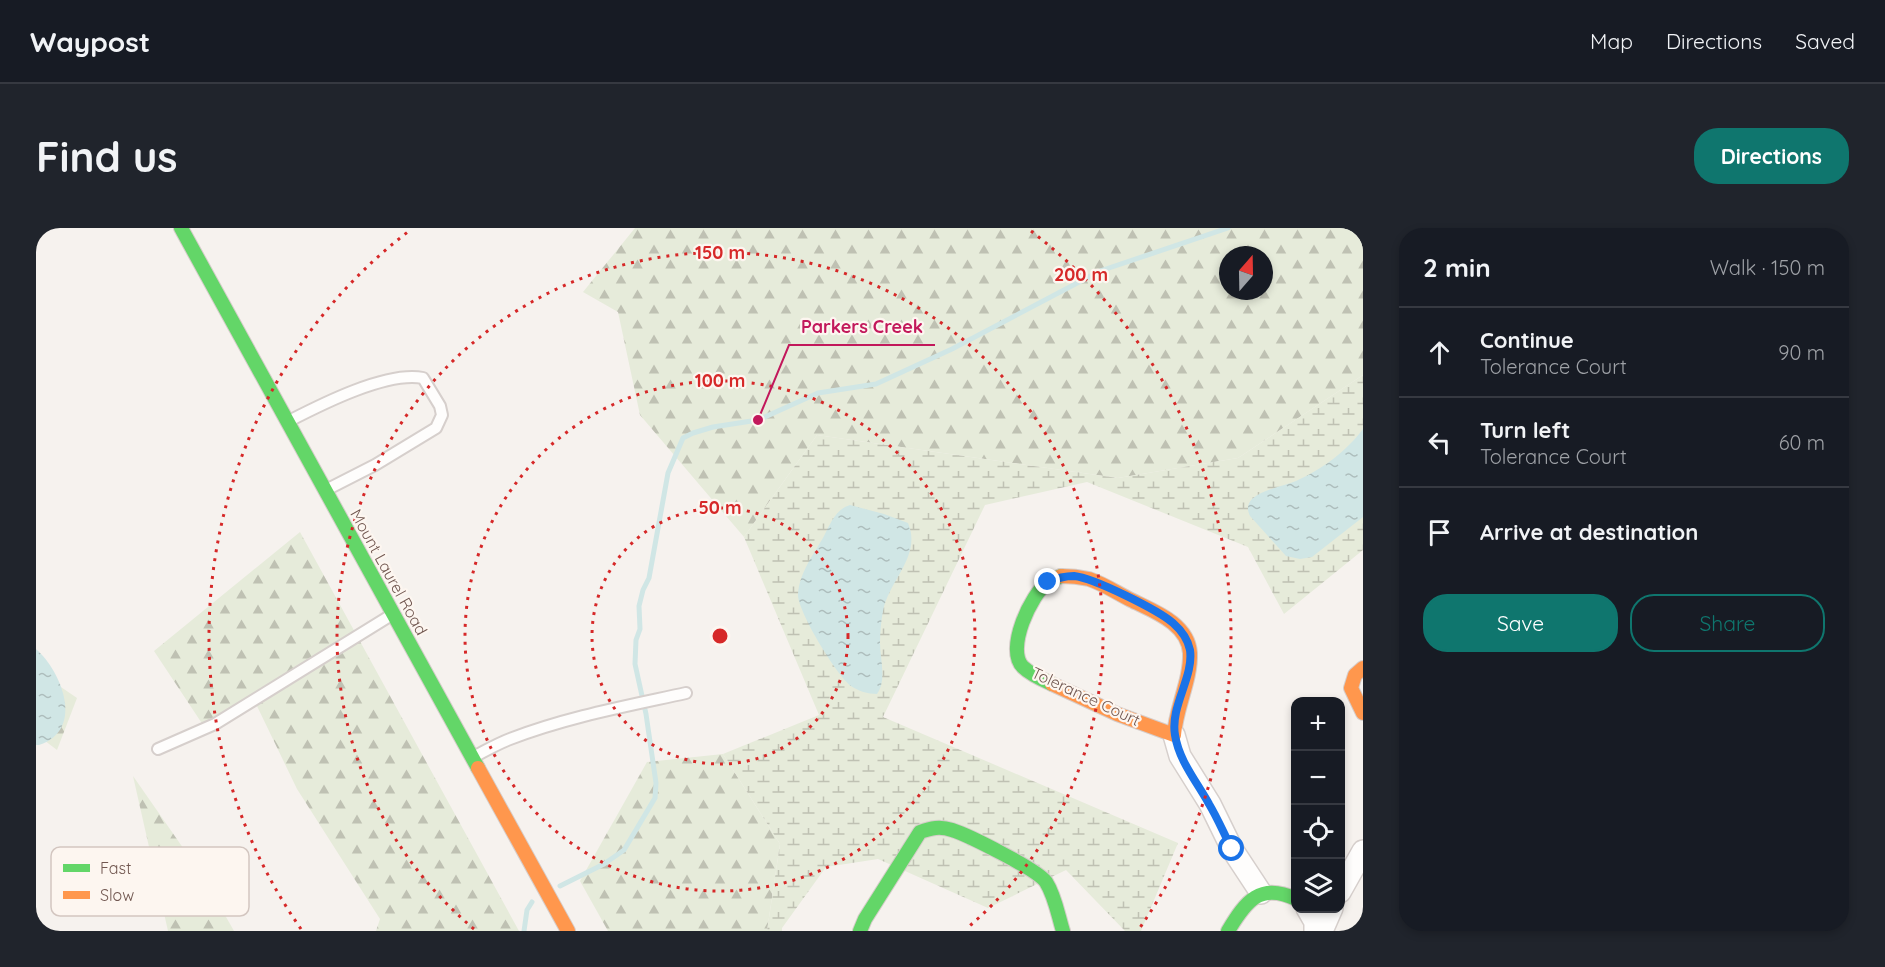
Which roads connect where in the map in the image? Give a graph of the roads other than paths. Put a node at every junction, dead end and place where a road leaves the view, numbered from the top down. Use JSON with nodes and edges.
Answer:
{"nodes":[{"id":1,"x":182,"y":228,"type":"edge"},
{"id":2,"x":288,"y":422,"type":"junction"},
{"id":3,"x":326,"y":490,"type":"junction"},
{"id":4,"x":393,"y":614,"type":"junction"},
{"id":5,"x":1363,"y":668,"type":"edge"},
{"id":6,"x":686,"y":693,"type":"dead end"},
{"id":7,"x":1363,"y":713,"type":"edge"},
{"id":8,"x":1174,"y":735,"type":"junction"},
{"id":9,"x":158,"y":749,"type":"dead end"},
{"id":10,"x":472,"y":758,"type":"junction"},
{"id":11,"x":1363,"y":851,"type":"edge"},
{"id":12,"x":1345,"y":885,"type":"edge"},
{"id":13,"x":1261,"y":892,"type":"junction"},
{"id":14,"x":1291,"y":896,"type":"edge"},
{"id":15,"x":1309,"y":913,"type":"edge"},
{"id":16,"x":1330,"y":913,"type":"edge"},
{"id":17,"x":568,"y":931,"type":"edge"},
{"id":18,"x":860,"y":931,"type":"edge"},
{"id":19,"x":1063,"y":931,"type":"edge"},
{"id":20,"x":1228,"y":931,"type":"edge"},
{"id":21,"x":1315,"y":931,"type":"edge"},
{"id":22,"x":1322,"y":931,"type":"edge"}],
"edges":[{"from":1,"to":2,"type":"street","name":"Mount Laurel Road"},
{"from":2,"to":3,"type":"street","name":"Mount Laurel Road"},
{"from":2,"to":3,"type":"lane"},
{"from":3,"to":4,"type":"street","name":"Mount Laurel Road"},
{"from":4,"to":9,"type":"lane"},
{"from":4,"to":10,"type":"street","name":"Mount Laurel Road"},
{"from":5,"to":7,"type":"street"},
{"from":6,"to":10,"type":"lane"},
{"from":8,"to":8,"type":"street","name":"Tolerance Court"},
{"from":8,"to":13,"type":"street","name":"Tolerance Court"},
{"from":10,"to":17,"type":"street","name":"Mount Laurel Road"},
{"from":11,"to":12,"type":"street"},
{"from":13,"to":14,"type":"street"},
{"from":13,"to":20,"type":"street"},
{"from":15,"to":21,"type":"street"},
{"from":16,"to":22,"type":"street"},
{"from":18,"to":19,"type":"street"}]}
